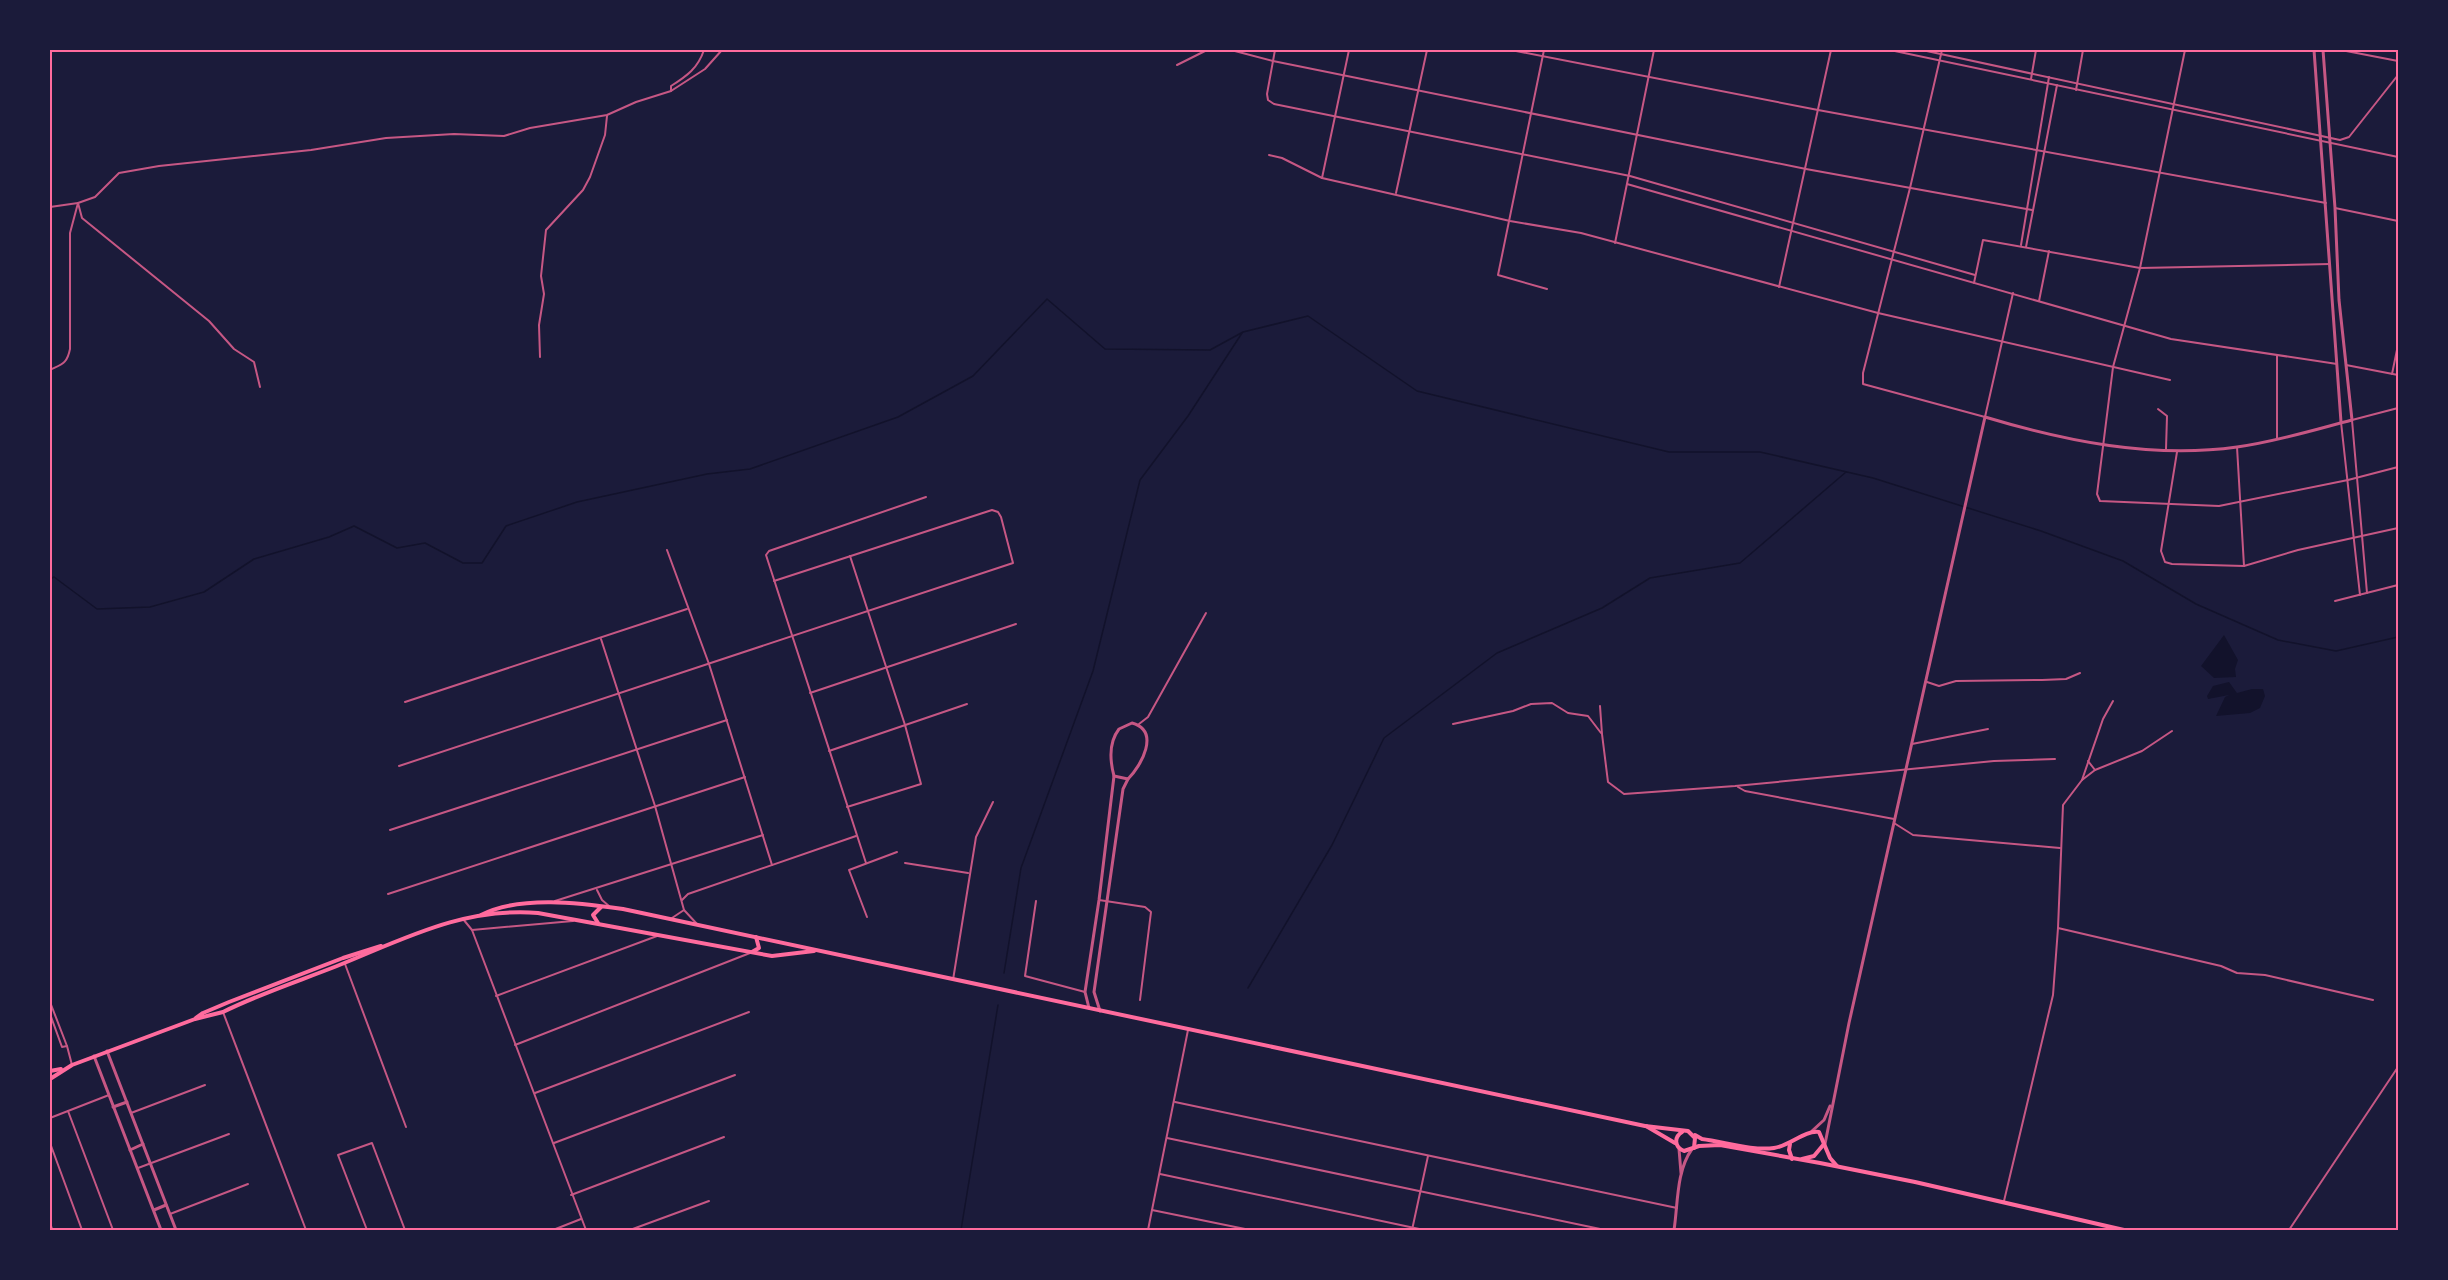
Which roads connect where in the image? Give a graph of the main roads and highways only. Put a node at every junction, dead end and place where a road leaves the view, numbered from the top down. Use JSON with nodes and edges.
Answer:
{"nodes":[{"id":1,"x":602,"y":906,"type":"junction"},
{"id":2,"x":481,"y":915,"type":"junction"},
{"id":3,"x":601,"y":925,"type":"junction"},
{"id":4,"x":756,"y":936,"type":"junction"},
{"id":5,"x":382,"y":946,"type":"junction"},
{"id":6,"x":816,"y":950,"type":"junction"},
{"id":7,"x":751,"y":952,"type":"junction"},
{"id":8,"x":304,"y":973,"type":"junction"},
{"id":9,"x":314,"y":974,"type":"junction"},
{"id":10,"x":248,"y":994,"type":"junction"},
{"id":11,"x":246,"y":1001,"type":"junction"},
{"id":12,"x":229,"y":1002,"type":"junction"},
{"id":13,"x":209,"y":1010,"type":"junction"},
{"id":14,"x":223,"y":1012,"type":"junction"},
{"id":15,"x":195,"y":1019,"type":"junction"},
{"id":16,"x":62,"y":1069,"type":"junction"},
{"id":17,"x":50,"y":1071,"type":"edge"},
{"id":18,"x":50,"y":1079,"type":"edge"},
{"id":19,"x":1645,"y":1126,"type":"junction"},
{"id":20,"x":1683,"y":1131,"type":"junction"},
{"id":21,"x":1694,"y":1135,"type":"junction"},
{"id":22,"x":1791,"y":1143,"type":"junction"},
{"id":23,"x":1825,"y":1143,"type":"junction"},
{"id":24,"x":1678,"y":1146,"type":"junction"},
{"id":25,"x":1693,"y":1148,"type":"junction"},
{"id":26,"x":1794,"y":1159,"type":"junction"},
{"id":27,"x":1837,"y":1167,"type":"junction"},
{"id":28,"x":2124,"y":1230,"type":"edge"}],
"edges":[{"from":1,"to":2,"type":"main road"},
{"from":1,"to":3,"type":"main road"},
{"from":1,"to":4,"type":"main road"},
{"from":2,"to":3,"type":"main road"},
{"from":2,"to":5,"type":"main road"},
{"from":3,"to":7,"type":"main road"},
{"from":4,"to":6,"type":"main road"},
{"from":4,"to":7,"type":"main road"},
{"from":5,"to":8,"type":"main road"},
{"from":5,"to":9,"type":"main road"},
{"from":6,"to":7,"type":"main road"},
{"from":6,"to":19,"type":"main road"},
{"from":8,"to":9,"type":"main road"},
{"from":8,"to":10,"type":"main road"},
{"from":9,"to":11,"type":"main road"},
{"from":10,"to":11,"type":"main road"},
{"from":10,"to":12,"type":"main road"},
{"from":11,"to":14,"type":"main road"},
{"from":12,"to":13,"type":"main road"},
{"from":12,"to":14,"type":"main road"},
{"from":13,"to":14,"type":"main road"},
{"from":13,"to":15,"type":"main road"},
{"from":14,"to":15,"type":"main road"},
{"from":15,"to":16,"type":"main road"},
{"from":16,"to":17,"type":"main road"},
{"from":16,"to":18,"type":"main road"},
{"from":19,"to":20,"type":"main road"},
{"from":19,"to":24,"type":"main road"},
{"from":20,"to":21,"type":"main road"},
{"from":20,"to":24,"type":"main road"},
{"from":21,"to":22,"type":"main road"},
{"from":21,"to":25,"type":"main road"},
{"from":22,"to":23,"type":"main road"},
{"from":22,"to":26,"type":"main road"},
{"from":23,"to":26,"type":"main road"},
{"from":23,"to":27,"type":"main road"},
{"from":24,"to":25,"type":"main road"},
{"from":25,"to":26,"type":"main road"},
{"from":26,"to":27,"type":"main road"},
{"from":27,"to":28,"type":"main road"}]}
